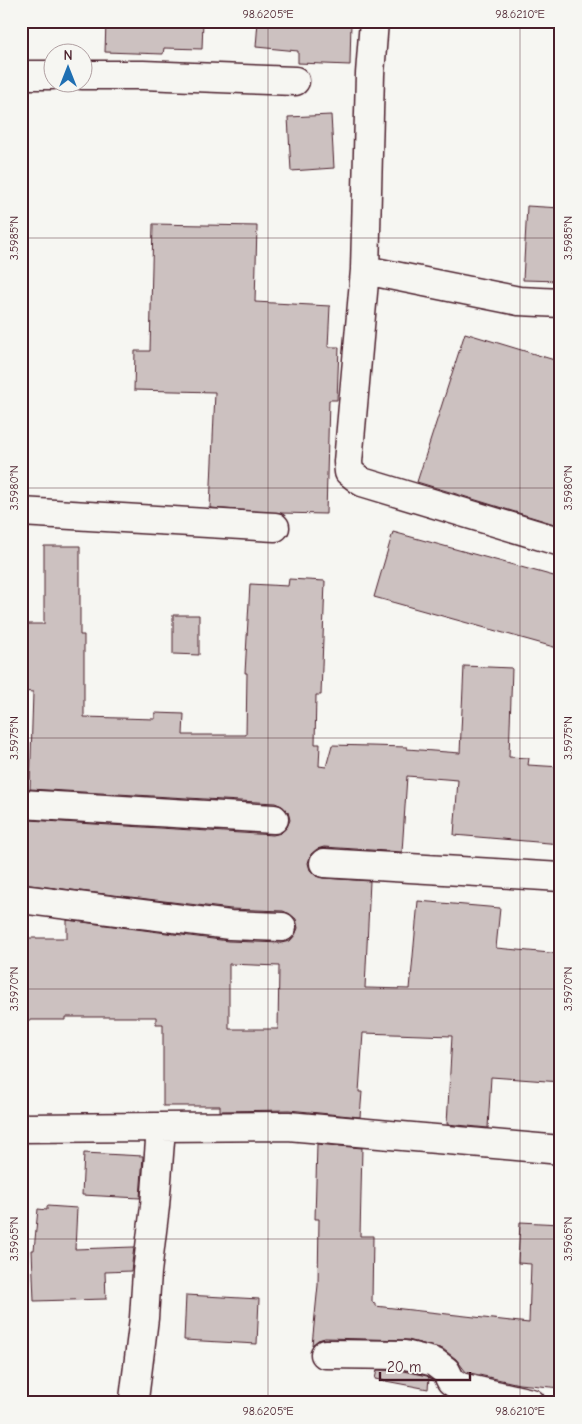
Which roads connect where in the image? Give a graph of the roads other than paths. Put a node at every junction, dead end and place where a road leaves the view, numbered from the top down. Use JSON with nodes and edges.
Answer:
{"nodes":[{"id":1,"x":374,"y":21,"type":"edge"},
{"id":2,"x":42,"y":75,"type":"edge"},
{"id":3,"x":92,"y":75,"type":"edge"},
{"id":4,"x":21,"y":76,"type":"edge"},
{"id":5,"x":295,"y":81,"type":"dead end"},
{"id":6,"x":365,"y":270,"type":"junction"},
{"id":7,"x":561,"y":303,"type":"edge"},
{"id":8,"x":21,"y":512,"type":"edge"},
{"id":9,"x":275,"y":526,"type":"dead end"},
{"id":10,"x":561,"y":542,"type":"edge"},
{"id":11,"x":21,"y":804,"type":"edge"},
{"id":12,"x":274,"y":819,"type":"dead end"},
{"id":13,"x":324,"y":863,"type":"dead end"},
{"id":14,"x":561,"y":877,"type":"edge"},
{"id":15,"x":21,"y":899,"type":"edge"},
{"id":16,"x":282,"y":927,"type":"dead end"},
{"id":17,"x":21,"y":1128,"type":"edge"},
{"id":18,"x":161,"y":1128,"type":"junction"},
{"id":19,"x":561,"y":1150,"type":"edge"},
{"id":20,"x":326,"y":1354,"type":"dead end"},
{"id":21,"x":134,"y":1399,"type":"dead end"},
{"id":22,"x":531,"y":1403,"type":"edge"}],
"edges":[{"from":1,"to":6,"type":"street"},
{"from":2,"to":4,"type":"street"},
{"from":3,"to":5,"type":"street"},
{"from":6,"to":7,"type":"street"},
{"from":6,"to":10,"type":"street"},
{"from":8,"to":9,"type":"street"},
{"from":11,"to":12,"type":"street"},
{"from":13,"to":14,"type":"street"},
{"from":15,"to":16,"type":"street"},
{"from":17,"to":18,"type":"street"},
{"from":18,"to":19,"type":"street"},
{"from":18,"to":21,"type":"street"},
{"from":20,"to":22,"type":"street"}]}
